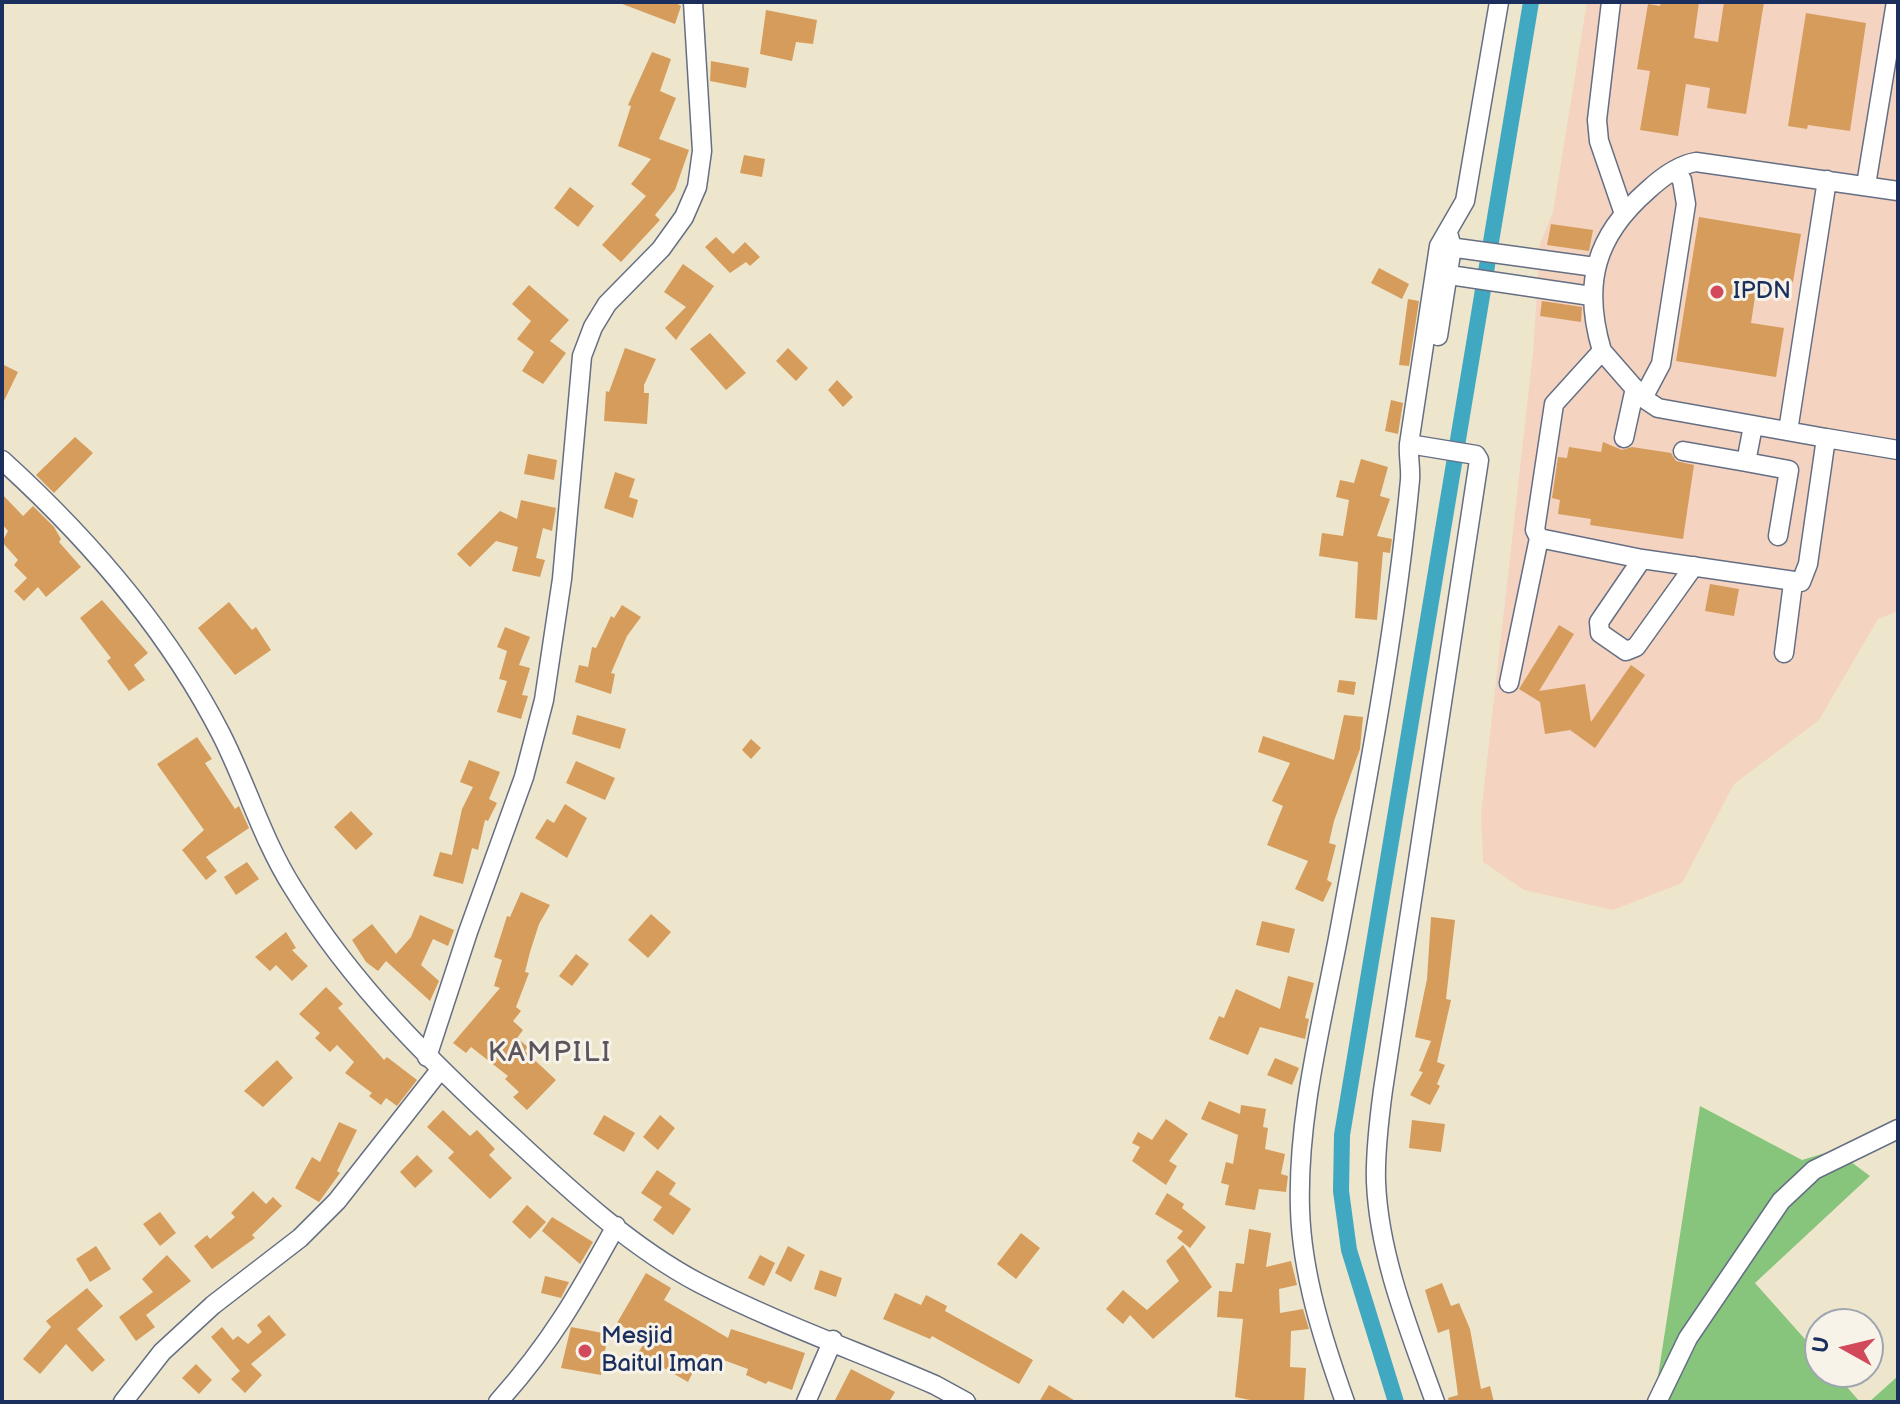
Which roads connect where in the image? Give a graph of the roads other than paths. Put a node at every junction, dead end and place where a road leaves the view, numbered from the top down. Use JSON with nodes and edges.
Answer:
{"nodes":[{"id":1,"x":693,"y":2,"type":"edge"},
{"id":2,"x":1499,"y":2,"type":"edge"},
{"id":3,"x":1611,"y":2,"type":"edge"},
{"id":4,"x":1896,"y":2,"type":"edge"},
{"id":5,"x":1894,"y":45,"type":"edge"},
{"id":6,"x":1675,"y":171,"type":"junction"},
{"id":7,"x":1827,"y":180,"type":"junction"},
{"id":8,"x":1866,"y":185,"type":"junction"},
{"id":9,"x":1898,"y":191,"type":"edge"},
{"id":10,"x":1623,"y":211,"type":"junction"},
{"id":11,"x":1450,"y":244,"type":"junction"},
{"id":12,"x":1595,"y":267,"type":"junction"},
{"id":13,"x":1446,"y":274,"type":"junction"},
{"id":14,"x":1591,"y":296,"type":"junction"},
{"id":15,"x":1602,"y":351,"type":"junction"},
{"id":16,"x":1639,"y":393,"type":"junction"},
{"id":17,"x":1753,"y":426,"type":"junction"},
{"id":18,"x":1788,"y":431,"type":"junction"},
{"id":19,"x":1624,"y":438,"type":"dead end"},
{"id":20,"x":1826,"y":438,"type":"junction"},
{"id":21,"x":1420,"y":446,"type":"junction"},
{"id":22,"x":1898,"y":450,"type":"edge"},
{"id":23,"x":1683,"y":451,"type":"dead end"},
{"id":24,"x":2,"y":460,"type":"edge"},
{"id":25,"x":1746,"y":462,"type":"junction"},
{"id":26,"x":1778,"y":536,"type":"dead end"},
{"id":27,"x":1539,"y":538,"type":"junction"},
{"id":28,"x":1642,"y":559,"type":"junction"},
{"id":29,"x":1694,"y":566,"type":"junction"},
{"id":30,"x":1793,"y":583,"type":"junction"},
{"id":31,"x":1784,"y":653,"type":"dead end"},
{"id":32,"x":1509,"y":683,"type":"dead end"},
{"id":33,"x":434,"y":1063,"type":"junction"},
{"id":34,"x":1898,"y":1129,"type":"edge"},
{"id":35,"x":616,"y":1226,"type":"junction"},
{"id":36,"x":833,"y":1340,"type":"junction"},
{"id":37,"x":123,"y":1402,"type":"edge"},
{"id":38,"x":498,"y":1402,"type":"edge"},
{"id":39,"x":806,"y":1402,"type":"edge"},
{"id":40,"x":966,"y":1402,"type":"edge"},
{"id":41,"x":1345,"y":1402,"type":"edge"},
{"id":42,"x":1435,"y":1402,"type":"edge"},
{"id":43,"x":1657,"y":1402,"type":"edge"}],
"edges":[{"from":1,"to":33,"type":"street"},
{"from":2,"to":11,"type":"street"},
{"from":3,"to":10,"type":"street"},
{"from":4,"to":5,"type":"street"},
{"from":5,"to":8,"type":"street"},
{"from":6,"to":7,"type":"street"},
{"from":6,"to":10,"type":"street"},
{"from":6,"to":16,"type":"street"},
{"from":7,"to":8,"type":"street"},
{"from":7,"to":18,"type":"street"},
{"from":8,"to":9,"type":"street"},
{"from":10,"to":12,"type":"street"},
{"from":11,"to":12,"type":"street"},
{"from":11,"to":13,"type":"street"},
{"from":12,"to":14,"type":"street"},
{"from":13,"to":14,"type":"street"},
{"from":13,"to":21,"type":"street"},
{"from":14,"to":15,"type":"street"},
{"from":15,"to":16,"type":"street"},
{"from":15,"to":27,"type":"street"},
{"from":16,"to":17,"type":"street"},
{"from":16,"to":19,"type":"street"},
{"from":17,"to":18,"type":"street"},
{"from":17,"to":25,"type":"street"},
{"from":18,"to":20,"type":"street"},
{"from":20,"to":22,"type":"street"},
{"from":20,"to":30,"type":"street"},
{"from":21,"to":41,"type":"street"},
{"from":21,"to":42,"type":"street"},
{"from":23,"to":25,"type":"street"},
{"from":24,"to":33,"type":"street"},
{"from":25,"to":26,"type":"street"},
{"from":27,"to":28,"type":"street"},
{"from":27,"to":32,"type":"street"},
{"from":28,"to":29,"type":"street"},
{"from":28,"to":29,"type":"street"},
{"from":29,"to":30,"type":"street"},
{"from":30,"to":31,"type":"street"},
{"from":33,"to":35,"type":"street"},
{"from":33,"to":37,"type":"street"},
{"from":34,"to":43,"type":"street"},
{"from":35,"to":36,"type":"street"},
{"from":35,"to":38,"type":"street"},
{"from":36,"to":39,"type":"street"},
{"from":36,"to":40,"type":"street"}]}
